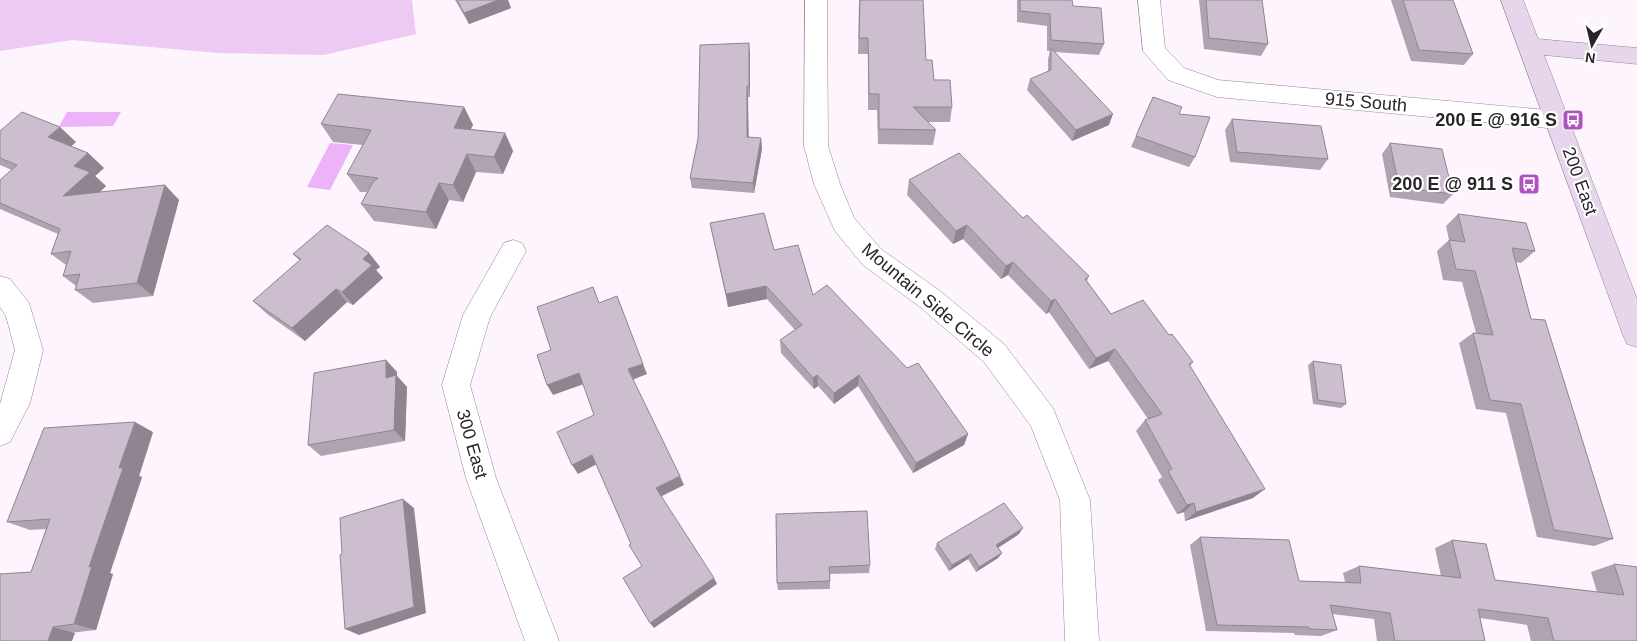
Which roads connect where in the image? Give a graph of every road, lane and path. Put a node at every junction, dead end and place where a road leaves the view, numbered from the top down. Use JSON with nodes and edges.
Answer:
{"nodes":[{"id":1,"x":816,"y":0,"type":"edge"},
{"id":2,"x":1149,"y":0,"type":"edge"},
{"id":3,"x":1512,"y":0,"type":"edge"},
{"id":4,"x":1530,"y":46,"type":"junction"},
{"id":5,"x":1637,"y":56,"type":"edge"},
{"id":6,"x":1558,"y":120,"type":"junction"},
{"id":7,"x":513,"y":250,"type":"dead end"},
{"id":8,"x":0,"y":287,"type":"edge"},
{"id":9,"x":1637,"y":335,"type":"edge"},
{"id":10,"x":0,"y":432,"type":"edge"},
{"id":11,"x":542,"y":641,"type":"edge"},
{"id":12,"x":1082,"y":641,"type":"edge"}],
"edges":[{"from":1,"to":12,"type":"street","name":"Mountain Side Circle"},
{"from":2,"to":6,"type":"street","name":"915 South"},
{"from":3,"to":4,"type":"main road","name":"200 East"},
{"from":4,"to":5,"type":"main road"},
{"from":4,"to":6,"type":"main road","name":"200 East"},
{"from":6,"to":9,"type":"main road","name":"200 East"},
{"from":7,"to":11,"type":"street","name":"300 East"},
{"from":8,"to":10,"type":"street"}]}
